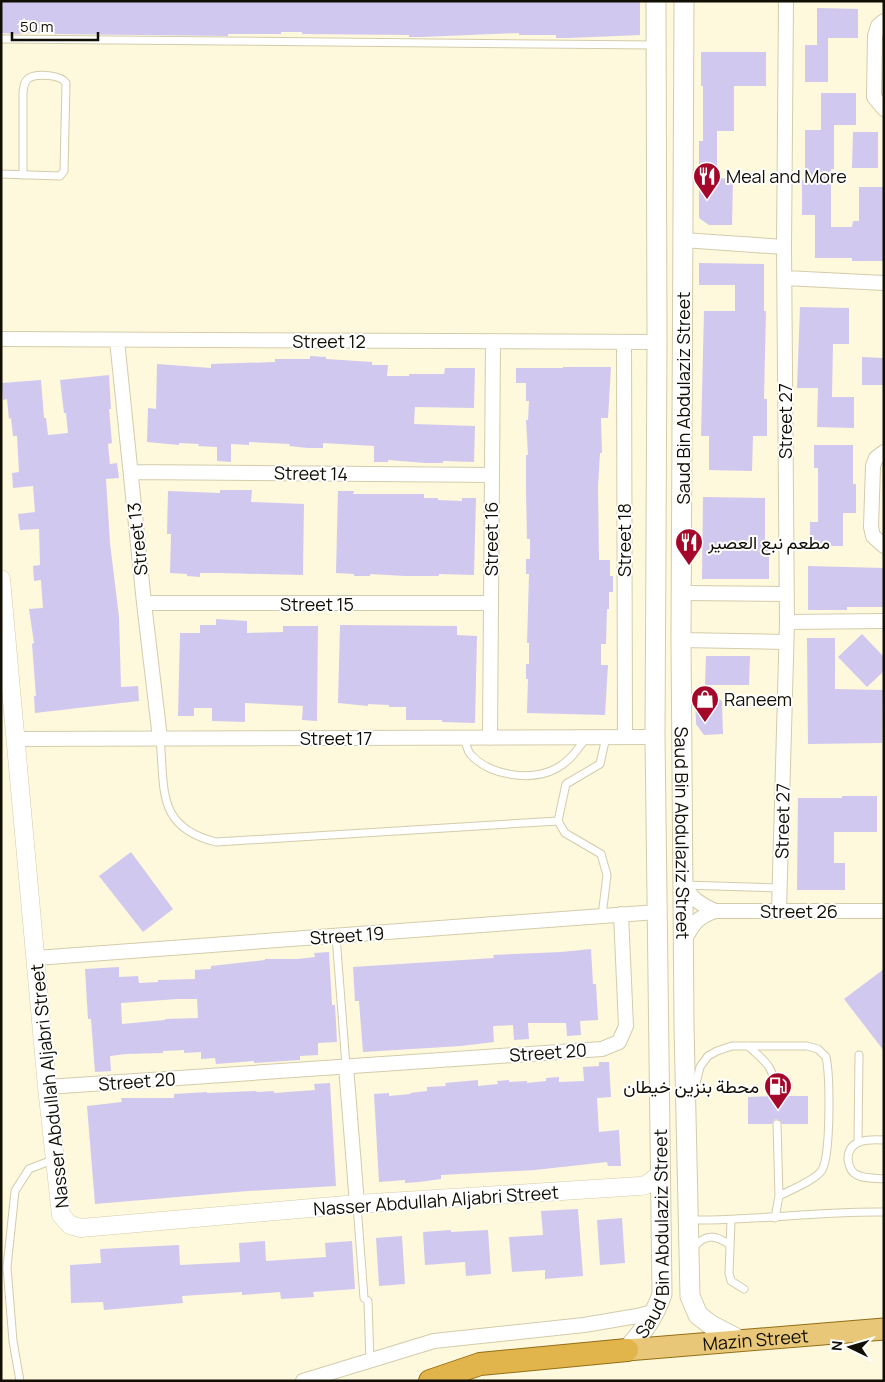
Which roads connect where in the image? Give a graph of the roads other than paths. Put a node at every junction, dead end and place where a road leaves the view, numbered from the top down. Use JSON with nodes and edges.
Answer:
{"nodes":[{"id":1,"x":656,"y":1,"type":"edge"},
{"id":2,"x":684,"y":1,"type":"edge"},
{"id":3,"x":786,"y":1,"type":"edge"},
{"id":4,"x":884,"y":21,"type":"edge"},
{"id":5,"x":1,"y":39,"type":"edge"},
{"id":6,"x":656,"y":45,"type":"junction"},
{"id":7,"x":884,"y":109,"type":"edge"},
{"id":8,"x":1,"y":174,"type":"edge"},
{"id":9,"x":23,"y":175,"type":"junction"},
{"id":10,"x":683,"y":240,"type":"junction"},
{"id":11,"x":784,"y":247,"type":"junction"},
{"id":12,"x":785,"y":278,"type":"junction"},
{"id":13,"x":884,"y":283,"type":"edge"},
{"id":14,"x":1,"y":339,"type":"edge"},
{"id":15,"x":117,"y":340,"type":"junction"},
{"id":16,"x":493,"y":342,"type":"junction"},
{"id":17,"x":624,"y":342,"type":"junction"},
{"id":18,"x":658,"y":342,"type":"junction"},
{"id":19,"x":884,"y":452,"type":"edge"},
{"id":20,"x":131,"y":472,"type":"junction"},
{"id":21,"x":492,"y":475,"type":"junction"},
{"id":22,"x":656,"y":525,"type":"junction"},
{"id":23,"x":682,"y":527,"type":"junction"},
{"id":24,"x":884,"y":546,"type":"edge"},
{"id":25,"x":656,"y":552,"type":"junction"},
{"id":26,"x":682,"y":560,"type":"junction"},
{"id":27,"x":1,"y":579,"type":"edge"},
{"id":28,"x":682,"y":593,"type":"junction"},
{"id":29,"x":786,"y":594,"type":"junction"},
{"id":30,"x":144,"y":603,"type":"junction"},
{"id":31,"x":491,"y":603,"type":"junction"},
{"id":32,"x":884,"y":620,"type":"edge"},
{"id":33,"x":787,"y":622,"type":"junction"},
{"id":34,"x":682,"y":640,"type":"junction"},
{"id":35,"x":786,"y":642,"type":"junction"},
{"id":36,"x":587,"y":737,"type":"junction"},
{"id":37,"x":606,"y":737,"type":"junction"},
{"id":38,"x":625,"y":737,"type":"junction"},
{"id":39,"x":655,"y":737,"type":"junction"},
{"id":40,"x":160,"y":738,"type":"junction"},
{"id":41,"x":464,"y":738,"type":"junction"},
{"id":42,"x":490,"y":738,"type":"junction"},
{"id":43,"x":16,"y":739,"type":"junction"},
{"id":44,"x":558,"y":821,"type":"junction"},
{"id":45,"x":684,"y":885,"type":"junction"},
{"id":46,"x":780,"y":888,"type":"junction"},
{"id":47,"x":780,"y":910,"type":"junction"},
{"id":48,"x":714,"y":911,"type":"junction"},
{"id":49,"x":884,"y":911,"type":"edge"},
{"id":50,"x":658,"y":912,"type":"junction"},
{"id":51,"x":621,"y":914,"type":"junction"},
{"id":52,"x":602,"y":916,"type":"junction"},
{"id":53,"x":336,"y":936,"type":"junction"},
{"id":54,"x":684,"y":941,"type":"junction"},
{"id":55,"x":36,"y":958,"type":"junction"},
{"id":56,"x":684,"y":1025,"type":"junction"},
{"id":57,"x":659,"y":1026,"type":"junction"},
{"id":58,"x":748,"y":1046,"type":"junction"},
{"id":59,"x":858,"y":1055,"type":"dead end"},
{"id":60,"x":660,"y":1056,"type":"junction"},
{"id":61,"x":685,"y":1058,"type":"junction"},
{"id":62,"x":346,"y":1066,"type":"junction"},
{"id":63,"x":47,"y":1087,"type":"junction"},
{"id":64,"x":776,"y":1096,"type":"dead end"},
{"id":65,"x":777,"y":1124,"type":"dead end"},
{"id":66,"x":686,"y":1127,"type":"junction"},
{"id":67,"x":884,"y":1140,"type":"edge"},
{"id":68,"x":858,"y":1142,"type":"junction"},
{"id":69,"x":55,"y":1159,"type":"junction"},
{"id":70,"x":884,"y":1178,"type":"edge"},
{"id":71,"x":656,"y":1185,"type":"junction"},
{"id":72,"x":779,"y":1196,"type":"junction"},
{"id":73,"x":357,"y":1204,"type":"junction"},
{"id":74,"x":884,"y":1212,"type":"edge"},
{"id":75,"x":775,"y":1218,"type":"junction"},
{"id":76,"x":687,"y":1220,"type":"junction"},
{"id":77,"x":731,"y":1220,"type":"junction"},
{"id":78,"x":730,"y":1245,"type":"junction"},
{"id":79,"x":688,"y":1254,"type":"junction"},
{"id":80,"x":744,"y":1289,"type":"dead end"},
{"id":81,"x":690,"y":1296,"type":"junction"},
{"id":82,"x":659,"y":1303,"type":"junction"},
{"id":83,"x":884,"y":1328,"type":"edge"},
{"id":84,"x":740,"y":1340,"type":"junction"},
{"id":85,"x":627,"y":1350,"type":"junction"},
{"id":86,"x":370,"y":1361,"type":"junction"},
{"id":87,"x":20,"y":1381,"type":"edge"},
{"id":88,"x":303,"y":1381,"type":"edge"},
{"id":89,"x":430,"y":1381,"type":"edge"}],
"edges":[{"from":1,"to":6,"type":"main road","name":"Saud Bin Abdulaziz Street"},
{"from":2,"to":10,"type":"main road","name":"Saud Bin Abdulaziz Street"},
{"from":3,"to":11,"type":"street","name":"Street 27"},
{"from":4,"to":7,"type":"street"},
{"from":5,"to":6,"type":"lane"},
{"from":6,"to":18,"type":"main road","name":"Saud Bin Abdulaziz Street"},
{"from":8,"to":9,"type":"lane"},
{"from":9,"to":9,"type":"lane"},
{"from":10,"to":11,"type":"street"},
{"from":10,"to":23,"type":"main road","name":"Saud Bin Abdulaziz Street"},
{"from":11,"to":12,"type":"street","name":"Street 27"},
{"from":12,"to":13,"type":"street"},
{"from":12,"to":29,"type":"street","name":"Street 27"},
{"from":14,"to":15,"type":"street","name":"Street 12"},
{"from":15,"to":16,"type":"street","name":"Street 12"},
{"from":15,"to":20,"type":"street","name":"Street 13"},
{"from":16,"to":17,"type":"street","name":"Street 12"},
{"from":16,"to":21,"type":"street","name":"Street 16"},
{"from":17,"to":18,"type":"street","name":"Street 12"},
{"from":17,"to":38,"type":"street","name":"Street 18"},
{"from":18,"to":22,"type":"main road","name":"Saud Bin Abdulaziz Street"},
{"from":19,"to":24,"type":"street"},
{"from":20,"to":21,"type":"street","name":"Street 14"},
{"from":20,"to":30,"type":"street","name":"Street 13"},
{"from":21,"to":31,"type":"street","name":"Street 16"},
{"from":22,"to":23,"type":"main road"},
{"from":22,"to":25,"type":"main road","name":"Saud Bin Abdulaziz Street"},
{"from":23,"to":26,"type":"main road","name":"Saud Bin Abdulaziz Street"},
{"from":25,"to":26,"type":"main road"},
{"from":25,"to":39,"type":"main road","name":"Saud Bin Abdulaziz Street"},
{"from":26,"to":28,"type":"main road","name":"Saud Bin Abdulaziz Street"},
{"from":27,"to":43,"type":"street","name":"Nasser Abdullah Aljabri Street"},
{"from":28,"to":29,"type":"street"},
{"from":28,"to":34,"type":"main road","name":"Saud Bin Abdulaziz Street"},
{"from":29,"to":33,"type":"street","name":"Street 27"},
{"from":30,"to":31,"type":"street","name":"Street 15"},
{"from":30,"to":40,"type":"street","name":"Street 13"},
{"from":31,"to":42,"type":"street","name":"Street 16"},
{"from":32,"to":33,"type":"street"},
{"from":33,"to":35,"type":"street","name":"Street 27"},
{"from":34,"to":35,"type":"street"},
{"from":34,"to":45,"type":"main road","name":"Saud Bin Abdulaziz Street"},
{"from":35,"to":46,"type":"street","name":"Street 27"},
{"from":36,"to":37,"type":"street","name":"Street 17"},
{"from":36,"to":41,"type":"lane"},
{"from":36,"to":42,"type":"street","name":"Street 17"},
{"from":37,"to":38,"type":"street","name":"Street 17"},
{"from":37,"to":44,"type":"lane"},
{"from":38,"to":39,"type":"street","name":"Street 17"},
{"from":39,"to":50,"type":"main road","name":"Saud Bin Abdulaziz Street"},
{"from":40,"to":41,"type":"street","name":"Street 17"},
{"from":40,"to":43,"type":"street","name":"Street 17"},
{"from":40,"to":44,"type":"lane"},
{"from":41,"to":42,"type":"street","name":"Street 17"},
{"from":43,"to":55,"type":"street","name":"Nasser Abdullah Aljabri Street"},
{"from":44,"to":52,"type":"lane"},
{"from":45,"to":46,"type":"lane"},
{"from":45,"to":48,"type":"street"},
{"from":45,"to":54,"type":"main road","name":"Saud Bin Abdulaziz Street"},
{"from":46,"to":47,"type":"street","name":"Street 27"},
{"from":47,"to":48,"type":"street","name":"Street 26"},
{"from":47,"to":49,"type":"street","name":"Street 26"},
{"from":48,"to":54,"type":"street"},
{"from":50,"to":51,"type":"street","name":"Street 19"},
{"from":50,"to":57,"type":"main road","name":"Saud Bin Abdulaziz Street"},
{"from":51,"to":52,"type":"street","name":"Street 19"},
{"from":51,"to":62,"type":"street","name":"Street 20"},
{"from":52,"to":53,"type":"street","name":"Street 19"},
{"from":53,"to":55,"type":"street","name":"Street 19"},
{"from":53,"to":62,"type":"lane"},
{"from":54,"to":56,"type":"main road","name":"Saud Bin Abdulaziz Street"},
{"from":55,"to":63,"type":"street","name":"Nasser Abdullah Aljabri Street"},
{"from":56,"to":57,"type":"main road"},
{"from":56,"to":61,"type":"main road","name":"Saud Bin Abdulaziz Street"},
{"from":57,"to":60,"type":"main road","name":"Saud Bin Abdulaziz Street"},
{"from":58,"to":64,"type":"lane"},
{"from":58,"to":66,"type":"lane"},
{"from":58,"to":72,"type":"lane"},
{"from":59,"to":68,"type":"lane"},
{"from":60,"to":61,"type":"main road"},
{"from":60,"to":71,"type":"main road","name":"Saud Bin Abdulaziz Street"},
{"from":61,"to":66,"type":"main road","name":"Saud Bin Abdulaziz Street"},
{"from":62,"to":63,"type":"street","name":"Street 20"},
{"from":62,"to":73,"type":"street"},
{"from":63,"to":69,"type":"street","name":"Nasser Abdullah Aljabri Street"},
{"from":65,"to":72,"type":"lane"},
{"from":66,"to":76,"type":"main road","name":"Saud Bin Abdulaziz Street"},
{"from":67,"to":68,"type":"lane"},
{"from":68,"to":70,"type":"lane"},
{"from":69,"to":73,"type":"street","name":"Nasser Abdullah Aljabri Street"},
{"from":69,"to":87,"type":"lane"},
{"from":71,"to":73,"type":"street","name":"Nasser Abdullah Aljabri Street"},
{"from":71,"to":82,"type":"main road","name":"Saud Bin Abdulaziz Street"},
{"from":72,"to":75,"type":"lane"},
{"from":73,"to":86,"type":"lane"},
{"from":74,"to":75,"type":"lane"},
{"from":75,"to":77,"type":"lane"},
{"from":76,"to":77,"type":"lane"},
{"from":76,"to":79,"type":"main road","name":"Saud Bin Abdulaziz Street"},
{"from":77,"to":78,"type":"lane"},
{"from":78,"to":79,"type":"lane"},
{"from":78,"to":80,"type":"lane"},
{"from":79,"to":81,"type":"main road","name":"Saud Bin Abdulaziz Street"},
{"from":81,"to":82,"type":"main road"},
{"from":81,"to":84,"type":"main road","name":"Saud Bin Abdulaziz Street"},
{"from":82,"to":85,"type":"main road","name":"Saud Bin Abdulaziz Street"},
{"from":82,"to":86,"type":"street"},
{"from":83,"to":84,"type":"main road","name":"Mazin Street"},
{"from":84,"to":85,"type":"main road","name":"Mazin Street"},
{"from":85,"to":89,"type":"highway"},
{"from":86,"to":88,"type":"street"}]}
